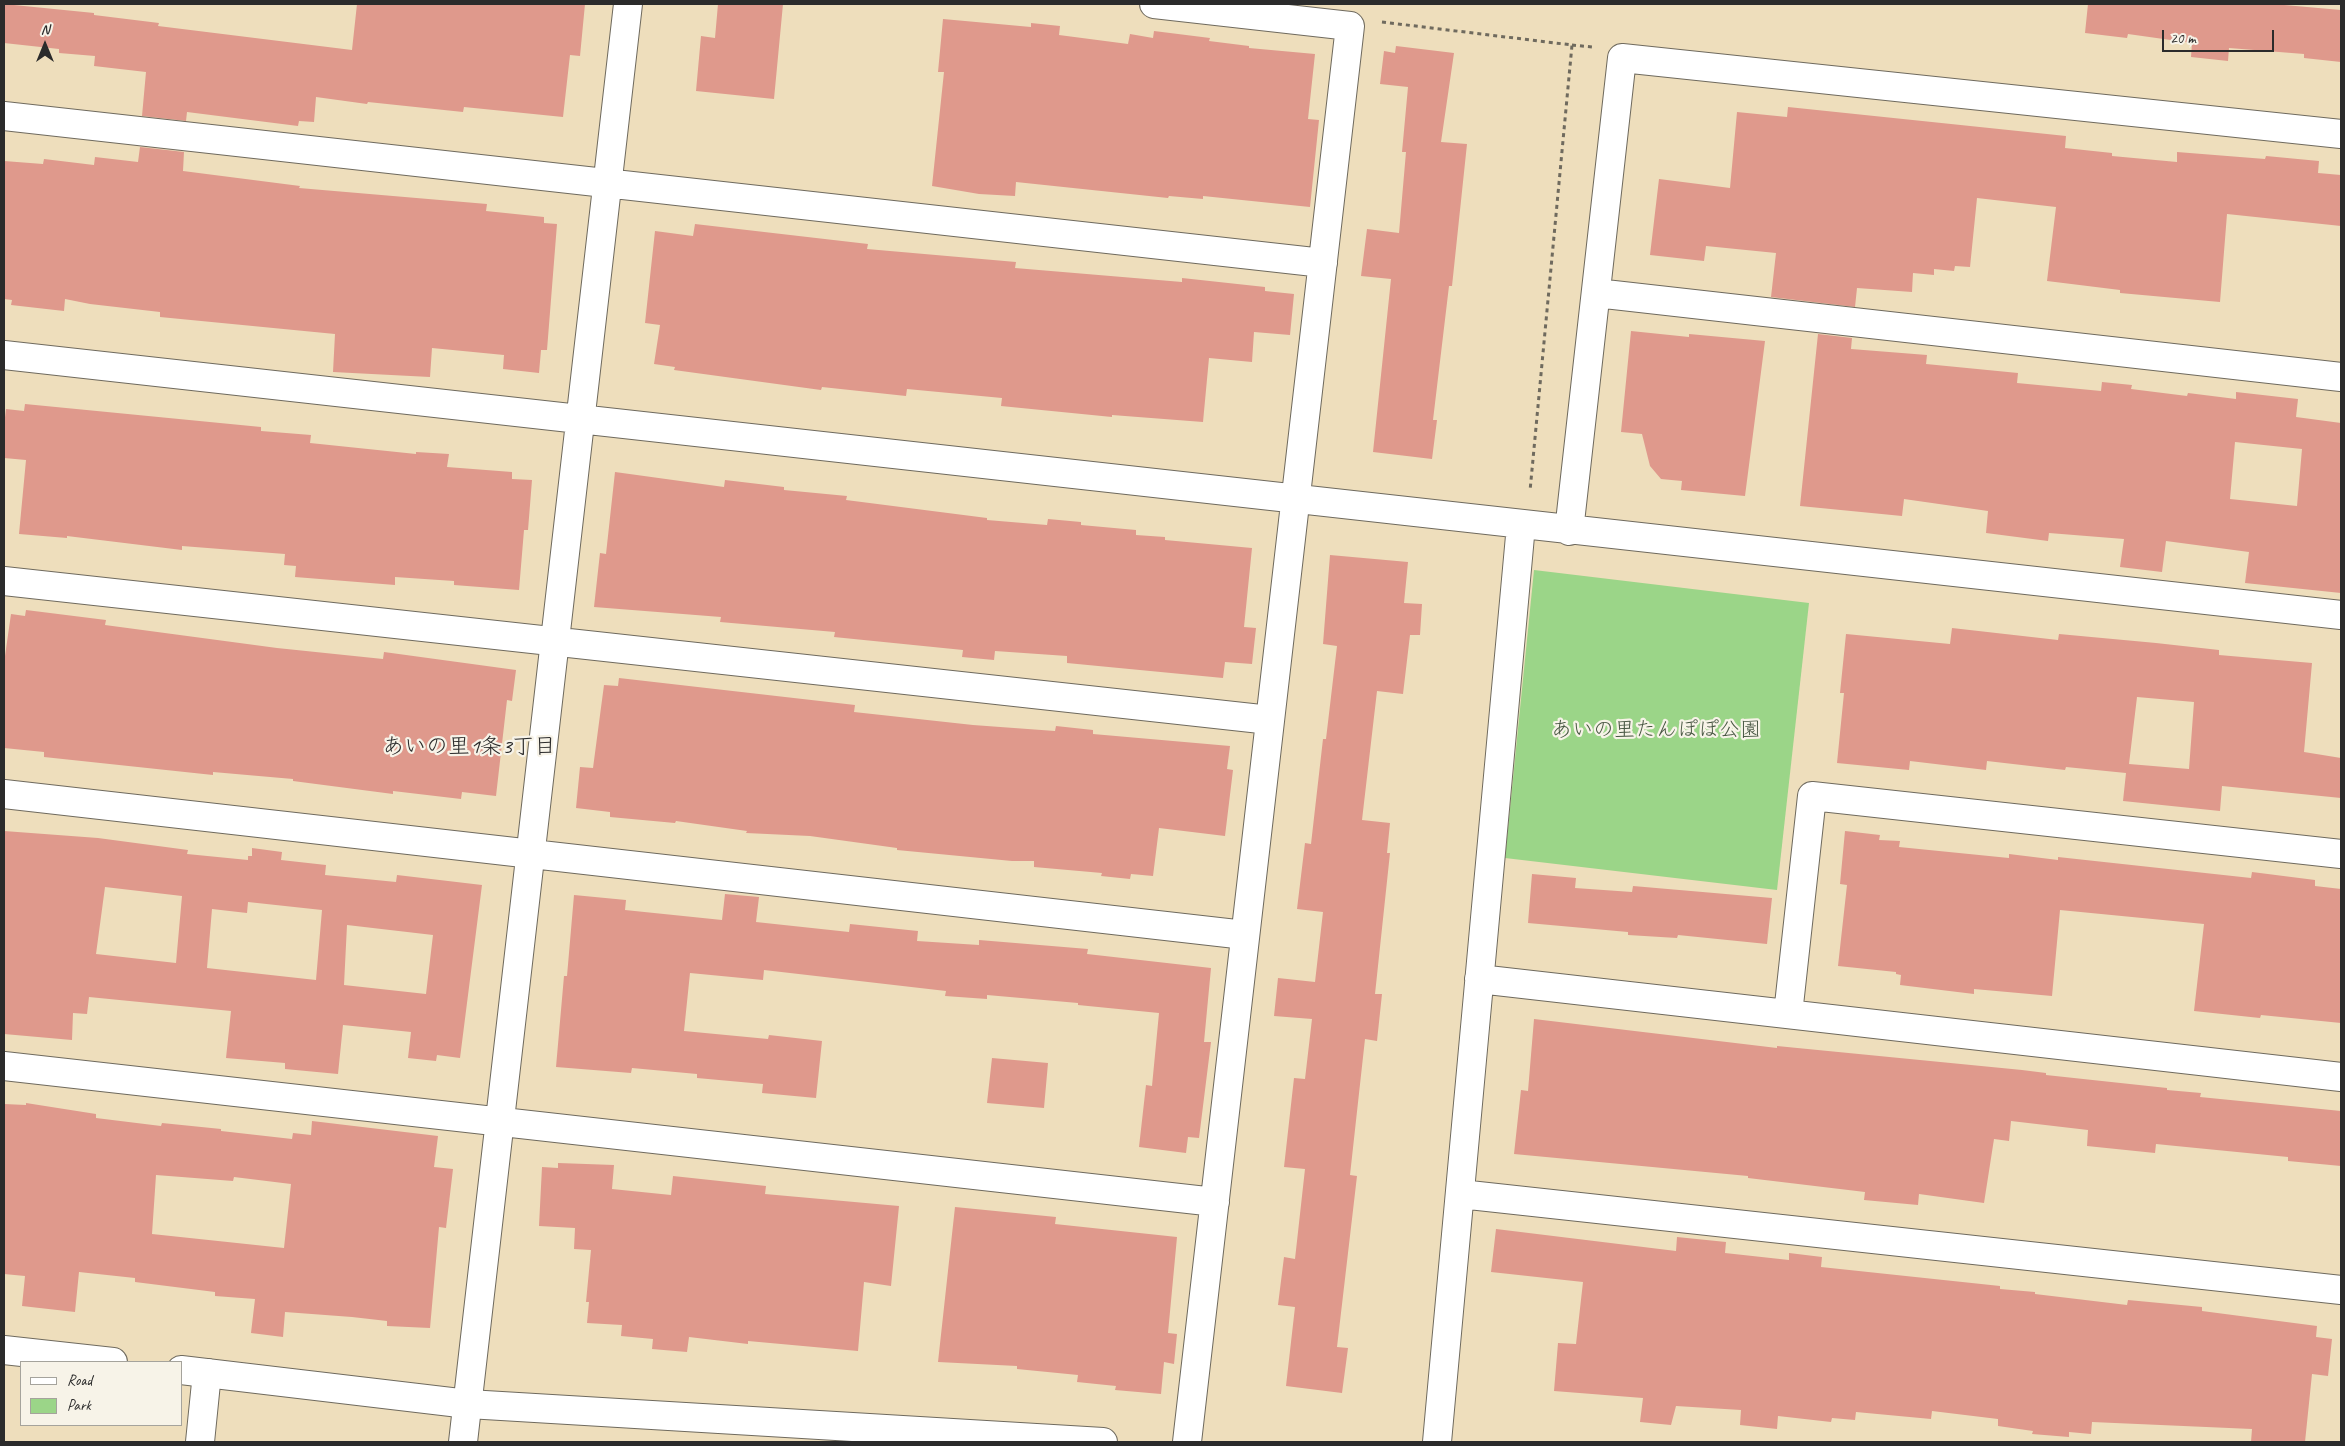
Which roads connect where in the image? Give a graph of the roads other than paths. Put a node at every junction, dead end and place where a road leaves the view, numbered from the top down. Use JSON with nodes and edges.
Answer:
{"nodes":[{"id":1,"x":628,"y":4,"type":"edge"},
{"id":2,"x":1154,"y":4,"type":"edge"},
{"id":3,"x":4,"y":116,"type":"edge"},
{"id":4,"x":2341,"y":134,"type":"edge"},
{"id":5,"x":608,"y":183,"type":"junction"},
{"id":6,"x":1323,"y":263,"type":"junction"},
{"id":7,"x":1596,"y":293,"type":"junction"},
{"id":8,"x":4,"y":355,"type":"edge"},
{"id":9,"x":2341,"y":377,"type":"edge"},
{"id":10,"x":579,"y":419,"type":"junction"},
{"id":11,"x":1295,"y":500,"type":"junction"},
{"id":12,"x":1521,"y":525,"type":"junction"},
{"id":13,"x":1569,"y":531,"type":"junction"},
{"id":14,"x":4,"y":581,"type":"edge"},
{"id":15,"x":2341,"y":615,"type":"edge"},
{"id":16,"x":554,"y":643,"type":"junction"},
{"id":17,"x":1270,"y":720,"type":"junction"},
{"id":18,"x":4,"y":794,"type":"edge"},
{"id":19,"x":530,"y":853,"type":"junction"},
{"id":20,"x":2341,"y":854,"type":"edge"},
{"id":21,"x":1245,"y":935,"type":"junction"},
{"id":22,"x":1479,"y":980,"type":"junction"},
{"id":23,"x":1788,"y":1014,"type":"junction"},
{"id":24,"x":4,"y":1066,"type":"edge"},
{"id":25,"x":2341,"y":1078,"type":"edge"},
{"id":26,"x":500,"y":1122,"type":"junction"},
{"id":27,"x":1460,"y":1194,"type":"junction"},
{"id":28,"x":1215,"y":1202,"type":"junction"},
{"id":29,"x":2341,"y":1290,"type":"edge"},
{"id":30,"x":4,"y":1350,"type":"edge"},
{"id":31,"x":104,"y":1361,"type":"edge"},
{"id":32,"x":194,"y":1372,"type":"edge"},
{"id":33,"x":468,"y":1404,"type":"junction"},
{"id":34,"x":200,"y":1442,"type":"edge"},
{"id":35,"x":463,"y":1442,"type":"edge"},
{"id":36,"x":1103,"y":1442,"type":"edge"},
{"id":37,"x":1187,"y":1442,"type":"edge"},
{"id":38,"x":1437,"y":1442,"type":"edge"}],
"edges":[{"from":1,"to":5,"type":"street"},
{"from":2,"to":6,"type":"street"},
{"from":3,"to":5,"type":"street"},
{"from":4,"to":7,"type":"street"},
{"from":5,"to":6,"type":"street"},
{"from":5,"to":10,"type":"street"},
{"from":6,"to":11,"type":"street"},
{"from":7,"to":9,"type":"street"},
{"from":7,"to":13,"type":"street"},
{"from":8,"to":10,"type":"street"},
{"from":10,"to":11,"type":"street"},
{"from":10,"to":16,"type":"street"},
{"from":11,"to":12,"type":"street"},
{"from":11,"to":17,"type":"street"},
{"from":12,"to":13,"type":"street"},
{"from":12,"to":22,"type":"street"},
{"from":13,"to":15,"type":"street"},
{"from":14,"to":16,"type":"street"},
{"from":16,"to":17,"type":"street"},
{"from":16,"to":19,"type":"street"},
{"from":17,"to":21,"type":"street"},
{"from":18,"to":19,"type":"street"},
{"from":19,"to":21,"type":"street"},
{"from":19,"to":26,"type":"street"},
{"from":20,"to":23,"type":"street"},
{"from":21,"to":28,"type":"street"},
{"from":22,"to":23,"type":"street"},
{"from":22,"to":27,"type":"street"},
{"from":23,"to":25,"type":"street"},
{"from":24,"to":26,"type":"street"},
{"from":26,"to":28,"type":"street"},
{"from":26,"to":33,"type":"street"},
{"from":27,"to":29,"type":"street"},
{"from":27,"to":38,"type":"street"},
{"from":28,"to":37,"type":"street"},
{"from":30,"to":31,"type":"street"},
{"from":32,"to":33,"type":"street"},
{"from":32,"to":34,"type":"street"},
{"from":33,"to":35,"type":"street"},
{"from":33,"to":36,"type":"street"}]}
